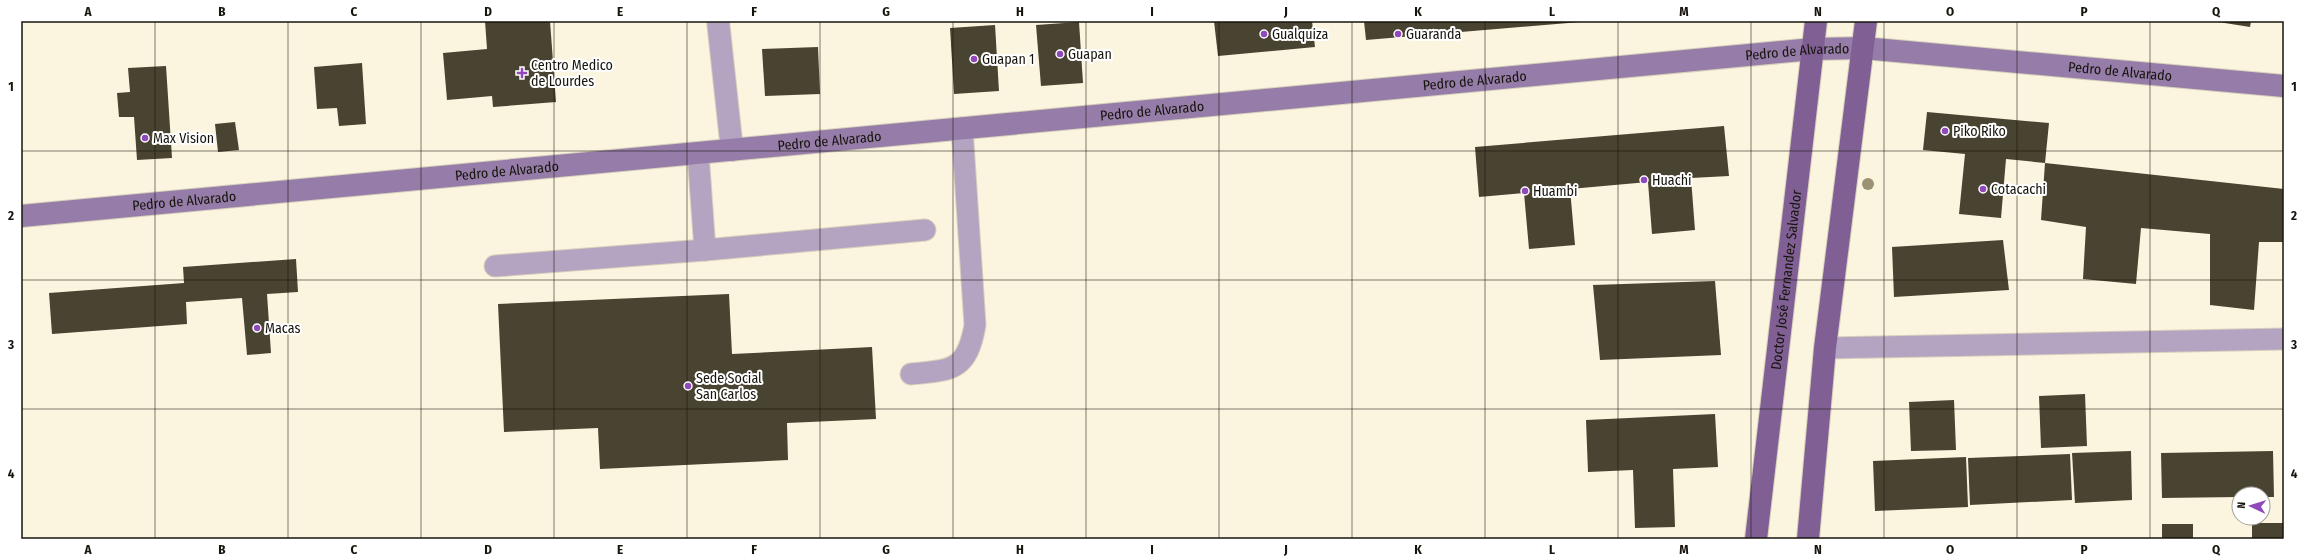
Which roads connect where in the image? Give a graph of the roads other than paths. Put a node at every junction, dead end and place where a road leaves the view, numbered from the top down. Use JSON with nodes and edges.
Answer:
{"nodes":[{"id":1,"x":718,"y":21,"type":"edge"},
{"id":2,"x":1816,"y":21,"type":"edge"},
{"id":3,"x":1866,"y":21,"type":"edge"},
{"id":4,"x":1863,"y":48,"type":"junction"},
{"id":5,"x":1813,"y":49,"type":"junction"},
{"id":6,"x":2284,"y":86,"type":"edge"},
{"id":7,"x":962,"y":128,"type":"junction"},
{"id":8,"x":732,"y":150,"type":"junction"},
{"id":9,"x":698,"y":153,"type":"junction"},
{"id":10,"x":21,"y":216,"type":"edge"},
{"id":11,"x":925,"y":230,"type":"dead end"},
{"id":12,"x":705,"y":250,"type":"junction"},
{"id":13,"x":495,"y":266,"type":"dead end"},
{"id":14,"x":2284,"y":339,"type":"edge"},
{"id":15,"x":1825,"y":348,"type":"junction"},
{"id":16,"x":911,"y":374,"type":"dead end"},
{"id":17,"x":1756,"y":539,"type":"edge"},
{"id":18,"x":1808,"y":539,"type":"edge"}],
"edges":[{"from":1,"to":8,"type":"street"},
{"from":2,"to":5,"type":"main road","name":"Doctor José Fernandez Salvador"},
{"from":3,"to":4,"type":"main road"},
{"from":4,"to":5,"type":"main road","name":"Pedro de Alvarado"},
{"from":4,"to":6,"type":"main road","name":"Pedro de Alvarado"},
{"from":4,"to":15,"type":"main road"},
{"from":5,"to":7,"type":"main road","name":"Pedro de Alvarado"},
{"from":5,"to":17,"type":"main road","name":"Doctor José Fernandez Salvador"},
{"from":7,"to":8,"type":"main road","name":"Pedro de Alvarado"},
{"from":7,"to":16,"type":"lane"},
{"from":8,"to":9,"type":"main road","name":"Pedro de Alvarado"},
{"from":9,"to":10,"type":"main road","name":"Pedro de Alvarado"},
{"from":9,"to":12,"type":"lane"},
{"from":11,"to":12,"type":"lane"},
{"from":12,"to":13,"type":"lane"},
{"from":14,"to":15,"type":"lane"},
{"from":15,"to":18,"type":"main road"}]}
